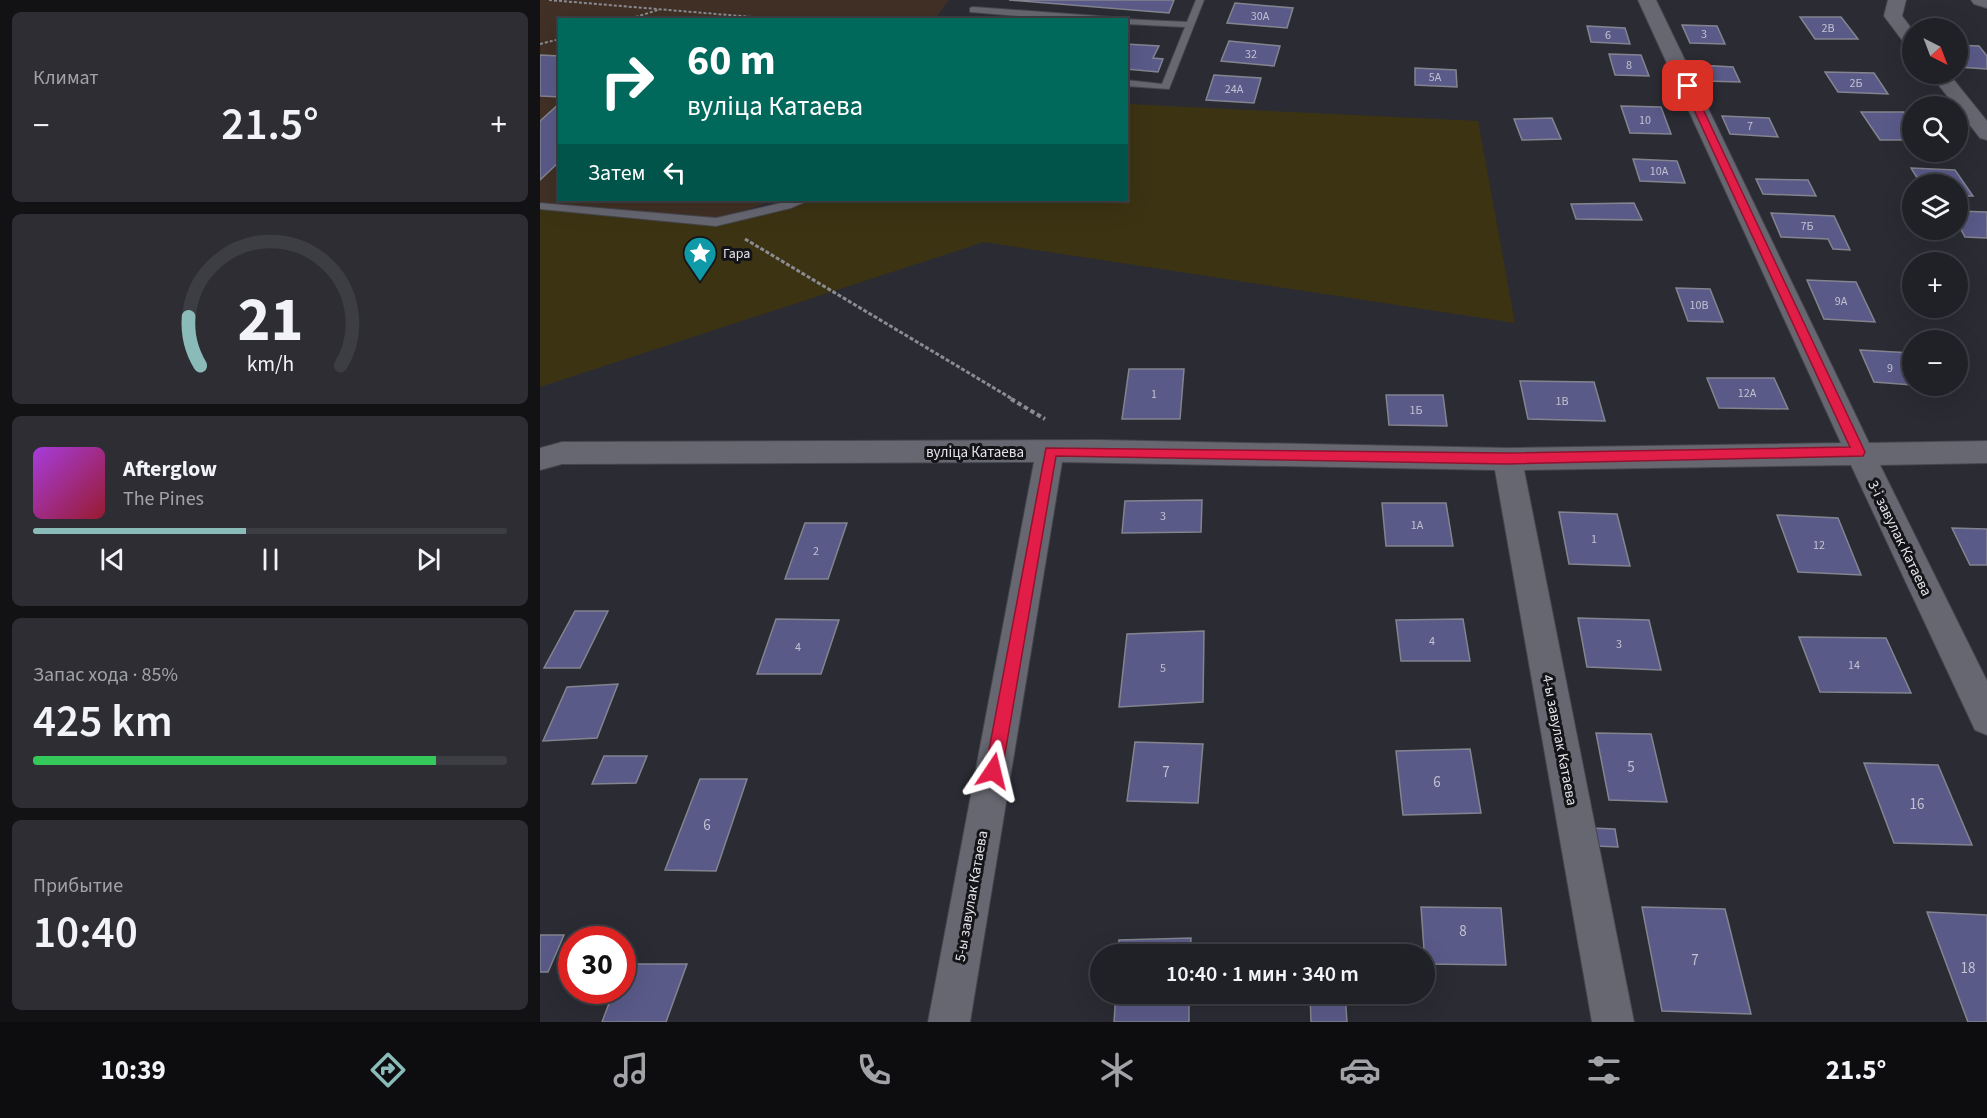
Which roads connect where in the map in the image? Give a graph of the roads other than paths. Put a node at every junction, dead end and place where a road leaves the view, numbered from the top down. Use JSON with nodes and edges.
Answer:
{"nodes":[{"id":1,"x":980,"y":0,"type":"edge"},
{"id":2,"x":1200,"y":0,"type":"edge"},
{"id":3,"x":1647,"y":0,"type":"edge"},
{"id":4,"x":1897,"y":0,"type":"edge"},
{"id":5,"x":1981,"y":0,"type":"edge"},
{"id":6,"x":1987,"y":2,"type":"edge"},
{"id":7,"x":973,"y":10,"type":"junction"},
{"id":8,"x":967,"y":18,"type":"edge"},
{"id":9,"x":1084,"y":18,"type":"edge"},
{"id":10,"x":1128,"y":21,"type":"edge"},
{"id":11,"x":1190,"y":25,"type":"junction"},
{"id":12,"x":1902,"y":27,"type":"edge"},
{"id":13,"x":1128,"y":83,"type":"edge"},
{"id":14,"x":1947,"y":84,"type":"edge"},
{"id":15,"x":1987,"y":134,"type":"edge"},
{"id":16,"x":800,"y":201,"type":"edge"},
{"id":17,"x":540,"y":206,"type":"edge"},
{"id":18,"x":1049,"y":436,"type":"junction"},
{"id":19,"x":1859,"y":452,"type":"junction"},
{"id":20,"x":1987,"y":452,"type":"edge"},
{"id":21,"x":540,"y":459,"type":"edge"},
{"id":22,"x":1507,"y":459,"type":"junction"},
{"id":23,"x":1987,"y":718,"type":"edge"},
{"id":24,"x":949,"y":1022,"type":"edge"},
{"id":25,"x":1612,"y":1022,"type":"edge"}],
"edges":[{"from":1,"to":7,"type":"lane"},
{"from":2,"to":11,"type":"lane"},
{"from":3,"to":19,"type":"street","name":"3-і завулак Катаева"},
{"from":4,"to":12,"type":"street"},
{"from":5,"to":6,"type":"street"},
{"from":7,"to":8,"type":"lane"},
{"from":7,"to":9,"type":"lane"},
{"from":10,"to":11,"type":"lane"},
{"from":11,"to":13,"type":"lane"},
{"from":14,"to":15,"type":"street"},
{"from":16,"to":17,"type":"lane"},
{"from":18,"to":21,"type":"street","name":"вуліца Катаева"},
{"from":18,"to":22,"type":"street","name":"вуліца Катаева"},
{"from":18,"to":24,"type":"street","name":"5-ы завулак Катаева"},
{"from":19,"to":20,"type":"street","name":"вуліца Катаева"},
{"from":19,"to":22,"type":"street","name":"вуліца Катаева"},
{"from":19,"to":23,"type":"street","name":"3-і завулак Катаева"},
{"from":22,"to":25,"type":"street","name":"4-ы завулак Катаева"}]}
